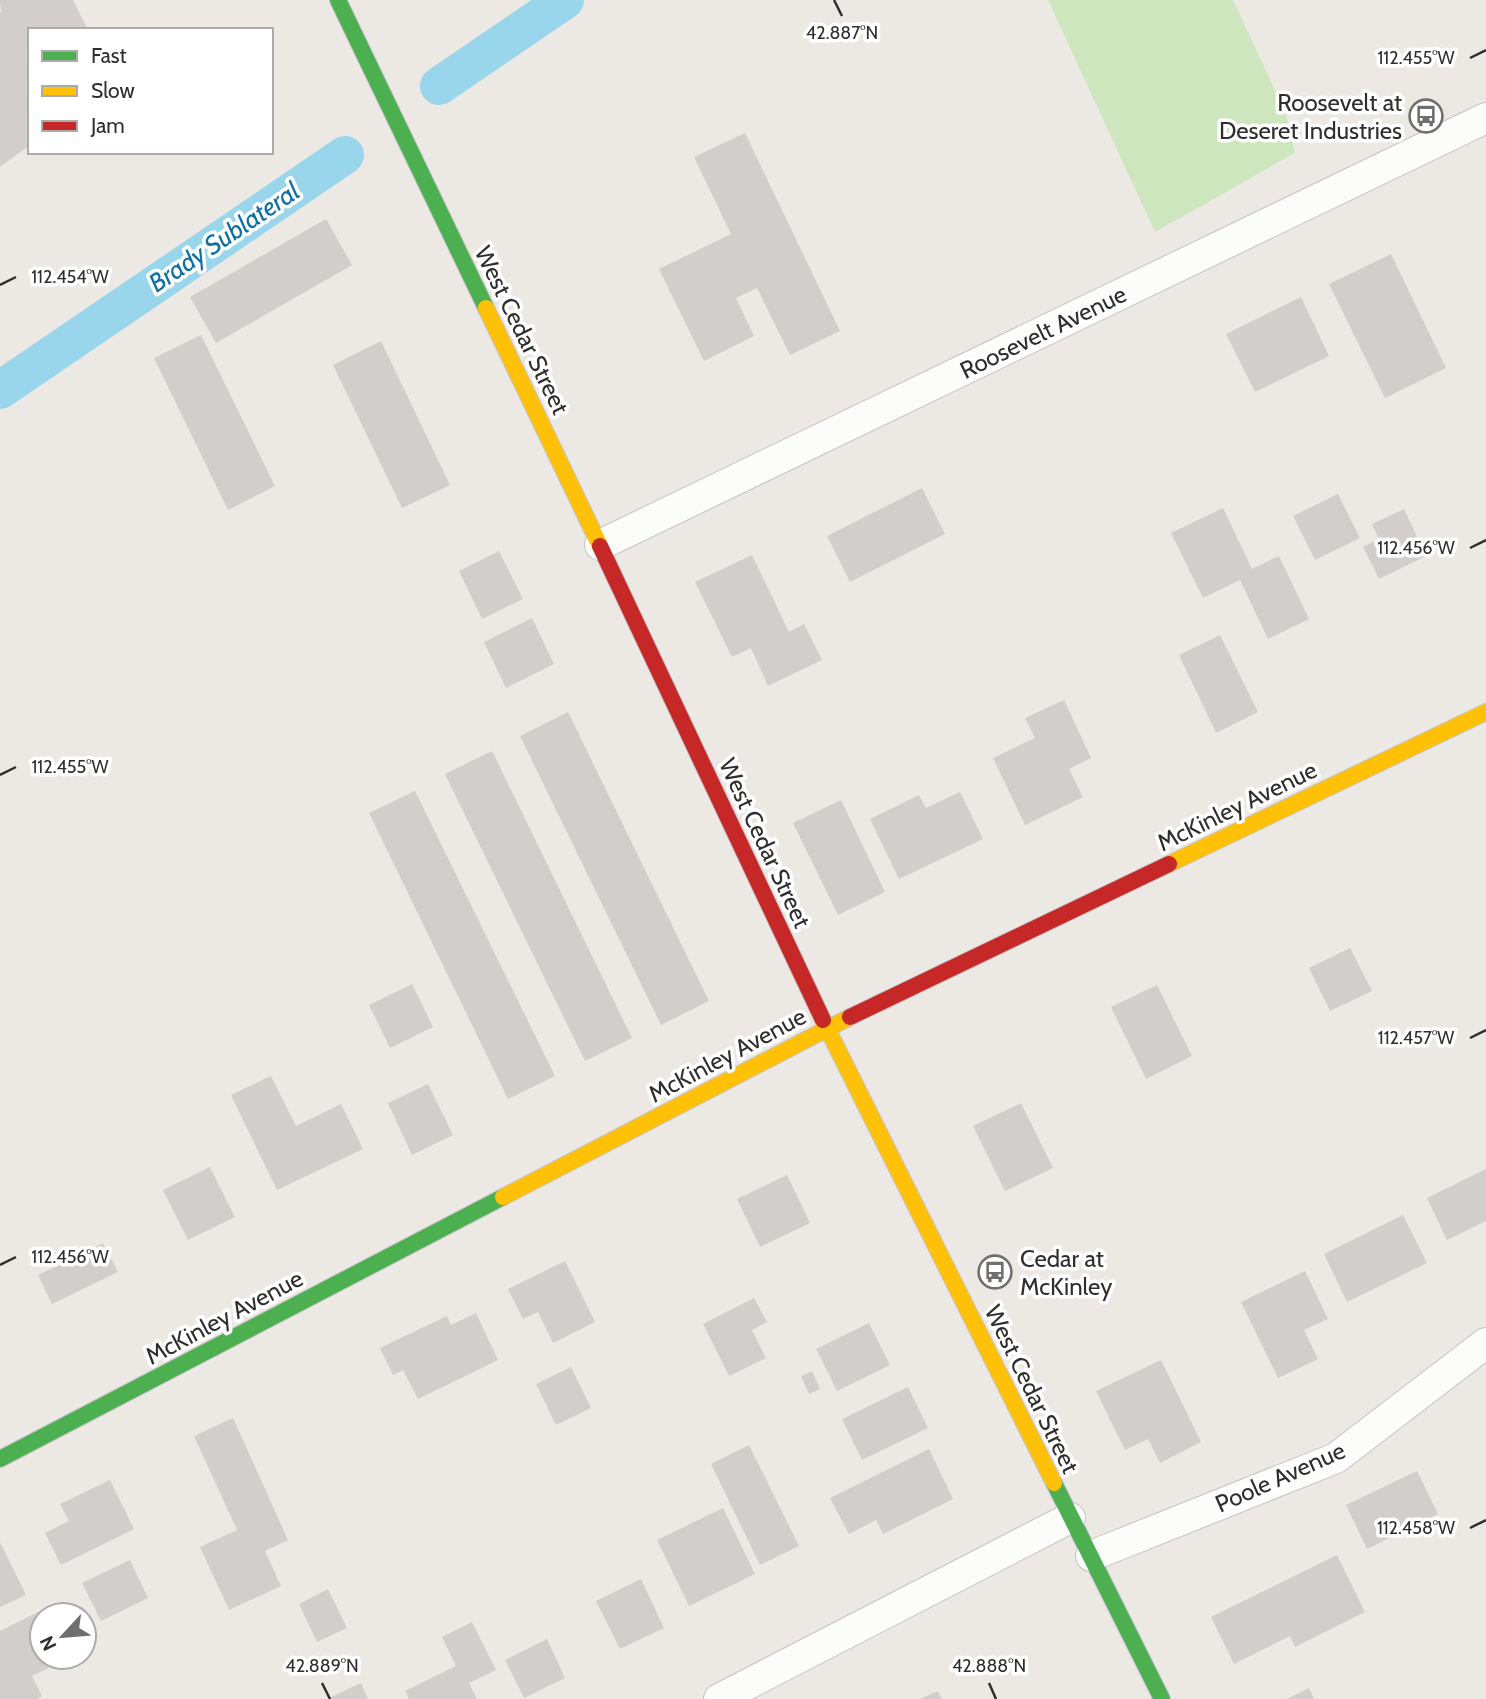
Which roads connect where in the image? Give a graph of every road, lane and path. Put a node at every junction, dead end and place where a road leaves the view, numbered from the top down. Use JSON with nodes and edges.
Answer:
{"nodes":[{"id":1,"x":338,"y":0,"type":"edge"},
{"id":2,"x":1486,"y":118,"type":"edge"},
{"id":3,"x":600,"y":545,"type":"junction"},
{"id":4,"x":1486,"y":712,"type":"edge"},
{"id":5,"x":827,"y":1028,"type":"junction"},
{"id":6,"x":1486,"y":1343,"type":"edge"},
{"id":7,"x":0,"y":1459,"type":"edge"},
{"id":8,"x":1070,"y":1518,"type":"junction"},
{"id":9,"x":1091,"y":1556,"type":"junction"},
{"id":10,"x":719,"y":1699,"type":"edge"},
{"id":11,"x":1161,"y":1699,"type":"edge"}],
"edges":[{"from":1,"to":3,"type":"street","name":"West Cedar Street"},
{"from":2,"to":3,"type":"street","name":"Roosevelt Avenue"},
{"from":3,"to":5,"type":"street","name":"West Cedar Street"},
{"from":4,"to":5,"type":"street","name":"McKinley Avenue"},
{"from":5,"to":7,"type":"street","name":"McKinley Avenue"},
{"from":5,"to":8,"type":"street","name":"West Cedar Street"},
{"from":6,"to":9,"type":"street","name":"Poole Avenue"},
{"from":8,"to":9,"type":"street","name":"West Cedar Street"},
{"from":8,"to":10,"type":"street"},
{"from":9,"to":11,"type":"street","name":"West Cedar Street"}]}
